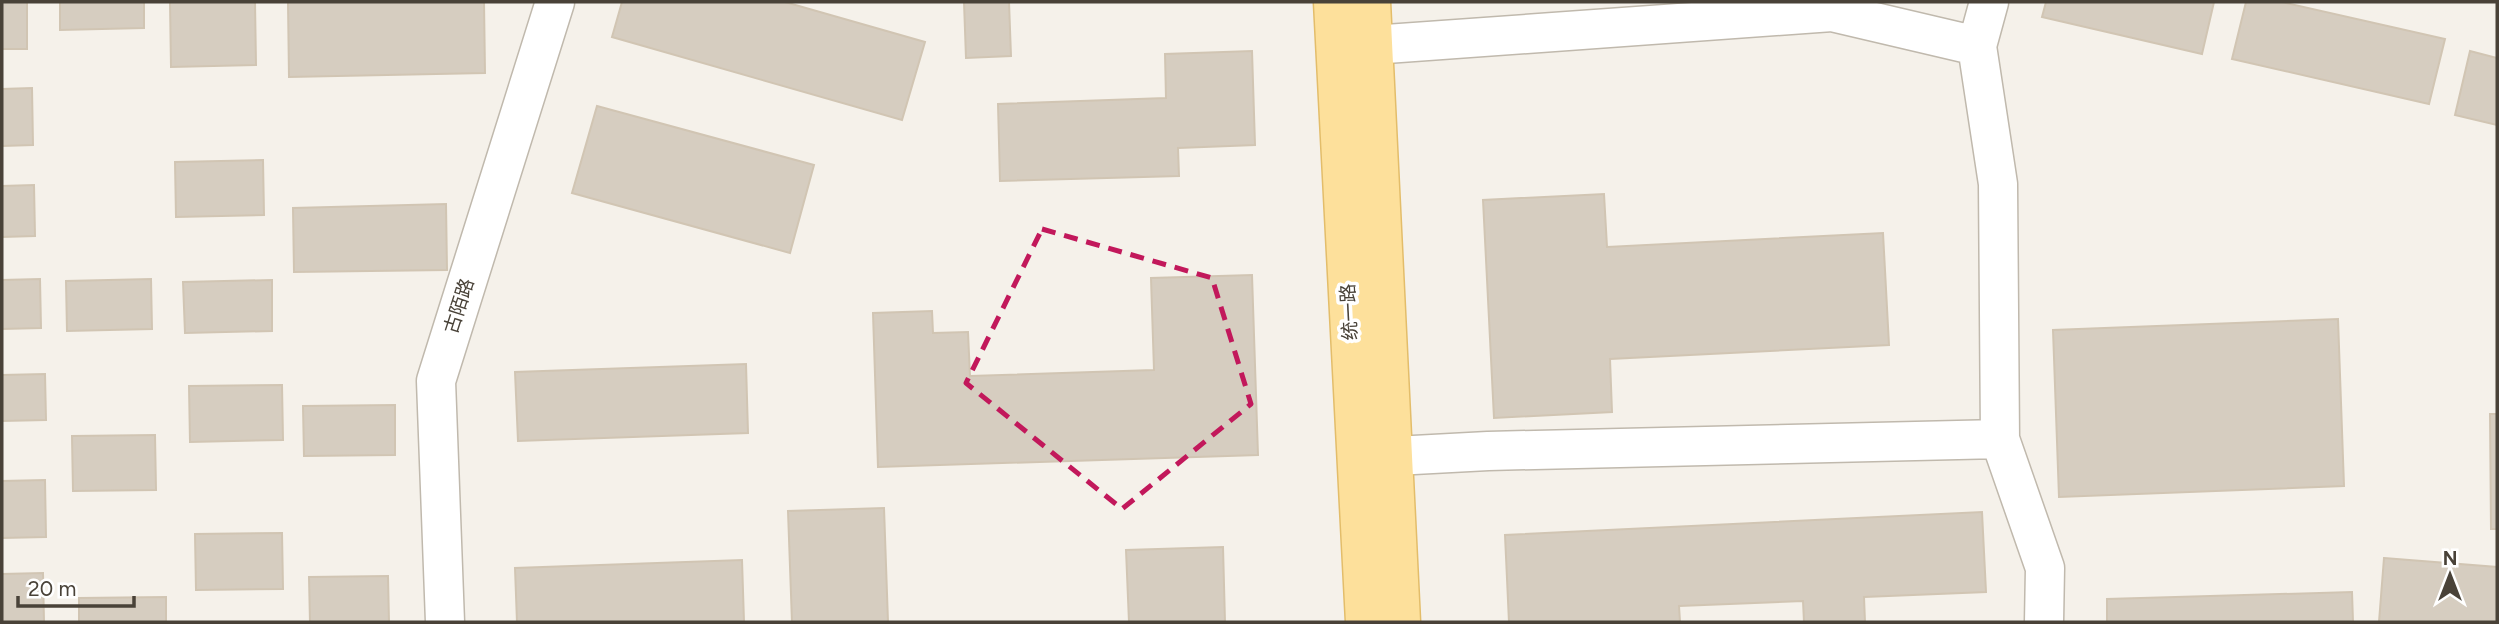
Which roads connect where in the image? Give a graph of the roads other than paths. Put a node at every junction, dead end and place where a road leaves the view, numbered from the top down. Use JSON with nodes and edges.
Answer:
{"nodes":[{"id":1,"x":555,"y":2,"type":"edge"},
{"id":2,"x":1333,"y":2,"type":"edge"},
{"id":3,"x":1371,"y":2,"type":"edge"},
{"id":4,"x":1989,"y":2,"type":"edge"},
{"id":5,"x":1372,"y":45,"type":"junction"},
{"id":6,"x":1977,"y":46,"type":"junction"},
{"id":7,"x":2000,"y":439,"type":"junction"},
{"id":8,"x":1395,"y":456,"type":"junction"},
{"id":9,"x":445,"y":622,"type":"edge"},
{"id":10,"x":1365,"y":622,"type":"edge"},
{"id":11,"x":1401,"y":622,"type":"edge"},
{"id":12,"x":2044,"y":622,"type":"edge"}],
"edges":[{"from":1,"to":9,"type":"street","name":"古陌路"},
{"from":2,"to":10,"type":"main road","name":"统一路"},
{"from":3,"to":5,"type":"main road","name":"统一路"},
{"from":4,"to":6,"type":"street"},
{"from":5,"to":6,"type":"street"},
{"from":5,"to":8,"type":"main road","name":"统一路"},
{"from":6,"to":7,"type":"street"},
{"from":7,"to":8,"type":"street"},
{"from":7,"to":12,"type":"street"},
{"from":8,"to":11,"type":"main road","name":"统一路"}]}
